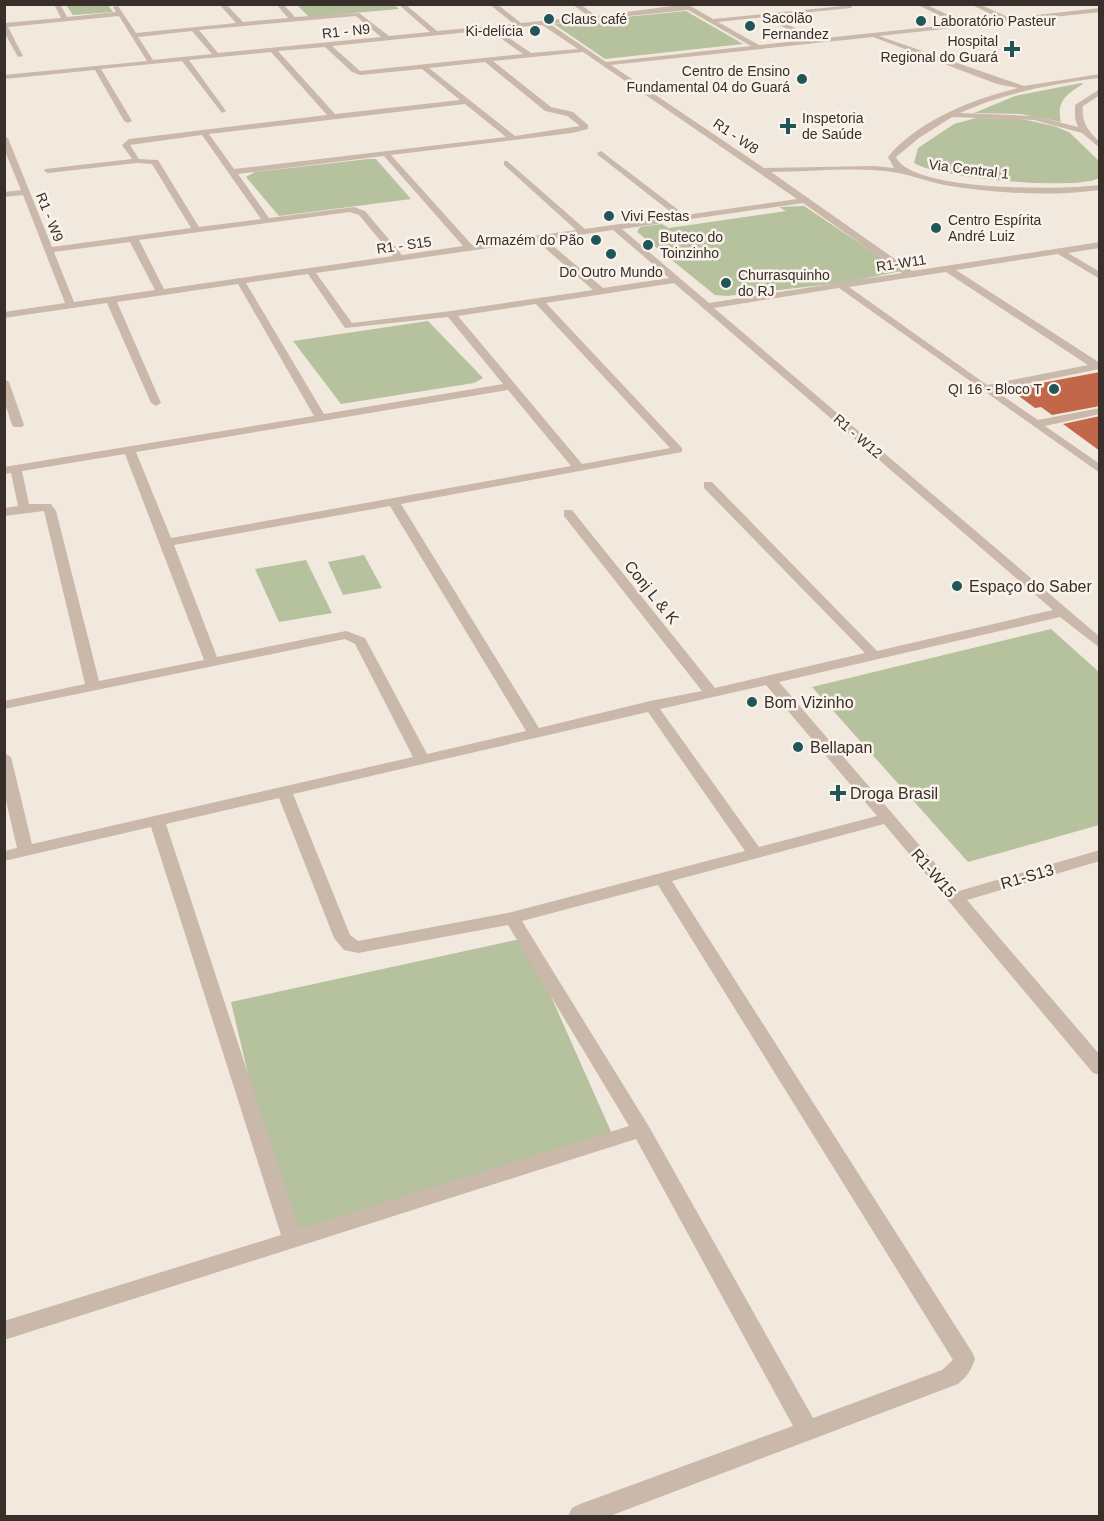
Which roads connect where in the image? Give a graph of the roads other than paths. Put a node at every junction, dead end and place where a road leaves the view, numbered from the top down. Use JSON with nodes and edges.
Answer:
{"nodes":[{"id":1,"x":57,"y":4,"type":"edge"},
{"id":2,"x":114,"y":4,"type":"edge"},
{"id":3,"x":222,"y":4,"type":"edge"},
{"id":4,"x":279,"y":4,"type":"edge"},
{"id":5,"x":401,"y":4,"type":"edge"},
{"id":6,"x":492,"y":4,"type":"edge"},
{"id":7,"x":575,"y":4,"type":"edge"},
{"id":8,"x":790,"y":4,"type":"edge"},
{"id":9,"x":848,"y":4,"type":"edge"},
{"id":10,"x":920,"y":4,"type":"edge"},
{"id":11,"x":973,"y":4,"type":"edge"},
{"id":12,"x":1059,"y":4,"type":"edge"},
{"id":13,"x":686,"y":6,"type":"edge"},
{"id":14,"x":1100,"y":10,"type":"edge"},
{"id":15,"x":803,"y":11,"type":"junction"},
{"id":16,"x":1080,"y":13,"type":"junction"},
{"id":17,"x":120,"y":14,"type":"junction"},
{"id":18,"x":765,"y":15,"type":"junction"},
{"id":19,"x":596,"y":18,"type":"junction"},
{"id":20,"x":65,"y":19,"type":"junction"},
{"id":21,"x":294,"y":19,"type":"junction"},
{"id":22,"x":1009,"y":20,"type":"junction"},
{"id":23,"x":710,"y":21,"type":"junction"},
{"id":24,"x":544,"y":23,"type":"junction"},
{"id":25,"x":241,"y":24,"type":"junction"},
{"id":26,"x":4,"y":25,"type":"edge"},
{"id":27,"x":520,"y":25,"type":"junction"},
{"id":28,"x":965,"y":25,"type":"junction"},
{"id":29,"x":490,"y":28,"type":"junction"},
{"id":30,"x":194,"y":29,"type":"junction"},
{"id":31,"x":436,"y":34,"type":"junction"},
{"id":32,"x":135,"y":35,"type":"junction"},
{"id":33,"x":871,"y":35,"type":"junction"},
{"id":34,"x":388,"y":39,"type":"junction"},
{"id":35,"x":815,"y":41,"type":"junction"},
{"id":36,"x":327,"y":45,"type":"junction"},
{"id":37,"x":758,"y":47,"type":"junction"},
{"id":38,"x":273,"y":50,"type":"junction"},
{"id":39,"x":585,"y":50,"type":"junction"},
{"id":40,"x":217,"y":56,"type":"junction"},
{"id":41,"x":530,"y":56,"type":"junction"},
{"id":42,"x":20,"y":57,"type":"dead end"},
{"id":43,"x":184,"y":59,"type":"junction"},
{"id":44,"x":488,"y":60,"type":"junction"},
{"id":45,"x":152,"y":63,"type":"junction"},
{"id":46,"x":604,"y":64,"type":"junction"},
{"id":47,"x":424,"y":67,"type":"junction"},
{"id":48,"x":97,"y":68,"type":"junction"},
{"id":49,"x":1100,"y":76,"type":"edge"},
{"id":50,"x":4,"y":77,"type":"edge"},
{"id":51,"x":1000,"y":82,"type":"junction"},
{"id":52,"x":1024,"y":87,"type":"junction"},
{"id":53,"x":1100,"y":91,"type":"edge"},
{"id":54,"x":1008,"y":92,"type":"junction"},
{"id":55,"x":468,"y":101,"type":"junction"},
{"id":56,"x":222,"y":111,"type":"dead end"},
{"id":57,"x":947,"y":115,"type":"junction"},
{"id":58,"x":333,"y":117,"type":"junction"},
{"id":59,"x":128,"y":122,"type":"dead end"},
{"id":60,"x":1083,"y":131,"type":"junction"},
{"id":61,"x":204,"y":132,"type":"junction"},
{"id":62,"x":4,"y":138,"type":"edge"},
{"id":63,"x":513,"y":138,"type":"junction"},
{"id":64,"x":1100,"y":146,"type":"edge"},
{"id":65,"x":385,"y":153,"type":"junction"},
{"id":66,"x":601,"y":153,"type":"dead end"},
{"id":67,"x":892,"y":157,"type":"junction"},
{"id":68,"x":137,"y":160,"type":"junction"},
{"id":69,"x":507,"y":163,"type":"dead end"},
{"id":70,"x":760,"y":169,"type":"junction"},
{"id":71,"x":48,"y":171,"type":"dead end"},
{"id":72,"x":903,"y":171,"type":"junction"},
{"id":73,"x":232,"y":172,"type":"junction"},
{"id":74,"x":1100,"y":187,"type":"edge"},
{"id":75,"x":26,"y":192,"type":"junction"},
{"id":76,"x":4,"y":195,"type":"edge"},
{"id":77,"x":806,"y":200,"type":"junction"},
{"id":78,"x":684,"y":218,"type":"junction"},
{"id":79,"x":266,"y":220,"type":"junction"},
{"id":80,"x":616,"y":228,"type":"junction"},
{"id":81,"x":196,"y":229,"type":"junction"},
{"id":82,"x":584,"y":233,"type":"junction"},
{"id":83,"x":133,"y":238,"type":"junction"},
{"id":84,"x":540,"y":239,"type":"junction"},
{"id":85,"x":1100,"y":245,"type":"edge"},
{"id":86,"x":470,"y":249,"type":"junction"},
{"id":87,"x":48,"y":250,"type":"junction"},
{"id":88,"x":1059,"y":252,"type":"junction"},
{"id":89,"x":400,"y":259,"type":"junction"},
{"id":90,"x":948,"y":269,"type":"junction"},
{"id":91,"x":312,"y":272,"type":"junction"},
{"id":92,"x":911,"y":275,"type":"junction"},
{"id":93,"x":1100,"y":276,"type":"edge"},
{"id":94,"x":676,"y":280,"type":"junction"},
{"id":95,"x":241,"y":282,"type":"junction"},
{"id":96,"x":842,"y":286,"type":"junction"},
{"id":97,"x":600,"y":291,"type":"junction"},
{"id":98,"x":161,"y":293,"type":"junction"},
{"id":99,"x":111,"y":300,"type":"junction"},
{"id":100,"x":539,"y":301,"type":"junction"},
{"id":101,"x":71,"y":306,"type":"junction"},
{"id":102,"x":706,"y":306,"type":"junction"},
{"id":103,"x":451,"y":314,"type":"junction"},
{"id":104,"x":4,"y":315,"type":"edge"},
{"id":105,"x":1098,"y":366,"type":"edge"},
{"id":106,"x":4,"y":382,"type":"edge"},
{"id":107,"x":510,"y":386,"type":"junction"},
{"id":108,"x":986,"y":388,"type":"junction"},
{"id":109,"x":156,"y":403,"type":"dead end"},
{"id":110,"x":1100,"y":411,"type":"edge"},
{"id":111,"x":321,"y":419,"type":"junction"},
{"id":112,"x":1036,"y":424,"type":"junction"},
{"id":113,"x":18,"y":425,"type":"dead end"},
{"id":114,"x":129,"y":450,"type":"junction"},
{"id":115,"x":579,"y":468,"type":"junction"},
{"id":116,"x":10,"y":470,"type":"edge"},
{"id":117,"x":1100,"y":470,"type":"edge"},
{"id":118,"x":708,"y":485,"type":"dead end"},
{"id":119,"x":394,"y":503,"type":"junction"},
{"id":120,"x":24,"y":508,"type":"junction"},
{"id":121,"x":4,"y":512,"type":"edge"},
{"id":122,"x":568,"y":513,"type":"dead end"},
{"id":123,"x":167,"y":543,"type":"junction"},
{"id":124,"x":1063,"y":612,"type":"junction"},
{"id":125,"x":1100,"y":644,"type":"edge"},
{"id":126,"x":873,"y":654,"type":"junction"},
{"id":127,"x":212,"y":663,"type":"junction"},
{"id":128,"x":768,"y":678,"type":"junction"},
{"id":129,"x":93,"y":687,"type":"junction"},
{"id":130,"x":710,"y":692,"type":"junction"},
{"id":131,"x":4,"y":705,"type":"edge"},
{"id":132,"x":650,"y":705,"type":"junction"},
{"id":133,"x":535,"y":733,"type":"junction"},
{"id":134,"x":4,"y":757,"type":"edge"},
{"id":135,"x":422,"y":759,"type":"junction"},
{"id":136,"x":284,"y":792,"type":"junction"},
{"id":137,"x":887,"y":818,"type":"junction"},
{"id":138,"x":157,"y":821,"type":"junction"},
{"id":139,"x":26,"y":851,"type":"junction"},
{"id":140,"x":754,"y":852,"type":"junction"},
{"id":141,"x":1100,"y":855,"type":"edge"},
{"id":142,"x":4,"y":856,"type":"edge"},
{"id":143,"x":661,"y":877,"type":"junction"},
{"id":144,"x":955,"y":898,"type":"junction"},
{"id":145,"x":512,"y":918,"type":"junction"},
{"id":146,"x":1100,"y":1068,"type":"edge"},
{"id":147,"x":641,"y":1130,"type":"junction"},
{"id":148,"x":292,"y":1238,"type":"junction"},
{"id":149,"x":4,"y":1330,"type":"edge"},
{"id":150,"x":808,"y":1431,"type":"junction"},
{"id":151,"x":580,"y":1516,"type":"edge"}],
"edges":[{"from":1,"to":20,"type":"street"},
{"from":2,"to":17,"type":"street"},
{"from":3,"to":25,"type":"street"},
{"from":4,"to":21,"type":"street"},
{"from":5,"to":31,"type":"street"},
{"from":6,"to":27,"type":"street"},
{"from":7,"to":19,"type":"street"},
{"from":8,"to":15,"type":"street"},
{"from":9,"to":15,"type":"street"},
{"from":10,"to":28,"type":"street"},
{"from":11,"to":22,"type":"street"},
{"from":12,"to":16,"type":"street"},
{"from":13,"to":19,"type":"street","name":"R1 - N9"},
{"from":13,"to":23,"type":"street"},
{"from":14,"to":16,"type":"street"},
{"from":15,"to":18,"type":"street"},
{"from":16,"to":22,"type":"street"},
{"from":17,"to":20,"type":"street"},
{"from":17,"to":32,"type":"street"},
{"from":18,"to":23,"type":"street"},
{"from":18,"to":35,"type":"street"},
{"from":19,"to":24,"type":"street","name":"R1 - N9"},
{"from":20,"to":26,"type":"street"},
{"from":21,"to":25,"type":"street"},
{"from":21,"to":34,"type":"street"},
{"from":22,"to":28,"type":"street"},
{"from":23,"to":37,"type":"street"},
{"from":24,"to":27,"type":"street","name":"R1 - N9"},
{"from":24,"to":39,"type":"street","name":"R1 - W8"},
{"from":25,"to":30,"type":"street"},
{"from":26,"to":42,"type":"street"},
{"from":27,"to":29,"type":"street","name":"R1 - N9"},
{"from":28,"to":33,"type":"street"},
{"from":29,"to":31,"type":"street","name":"R1 - N9"},
{"from":29,"to":41,"type":"street"},
{"from":30,"to":32,"type":"street"},
{"from":30,"to":40,"type":"street"},
{"from":31,"to":34,"type":"street","name":"R1 - N9"},
{"from":32,"to":45,"type":"street"},
{"from":33,"to":35,"type":"street"},
{"from":33,"to":51,"type":"street"},
{"from":34,"to":36,"type":"street","name":"R1 - N9"},
{"from":35,"to":37,"type":"street"},
{"from":36,"to":38,"type":"street","name":"R1 - N9"},
{"from":36,"to":47,"type":"street"},
{"from":37,"to":46,"type":"street"},
{"from":38,"to":40,"type":"street","name":"R1 - N9"},
{"from":38,"to":58,"type":"street"},
{"from":39,"to":41,"type":"street"},
{"from":39,"to":46,"type":"street","name":"R1 - W8"},
{"from":40,"to":43,"type":"street","name":"R1 - N9"},
{"from":41,"to":44,"type":"street"},
{"from":43,"to":45,"type":"street","name":"R1 - N9"},
{"from":43,"to":56,"type":"street"},
{"from":44,"to":47,"type":"street"},
{"from":44,"to":63,"type":"street"},
{"from":45,"to":48,"type":"street","name":"R1 - N9"},
{"from":46,"to":70,"type":"street","name":"R1 - W8"},
{"from":47,"to":55,"type":"street"},
{"from":48,"to":50,"type":"street","name":"R1 - N9"},
{"from":48,"to":59,"type":"street"},
{"from":49,"to":52,"type":"street","name":"Via Central 1"},
{"from":51,"to":52,"type":"street"},
{"from":51,"to":54,"type":"street"},
{"from":52,"to":54,"type":"street","name":"Via Central 1"},
{"from":53,"to":60,"type":"street"},
{"from":54,"to":57,"type":"street","name":"Via Central 1"},
{"from":55,"to":58,"type":"street"},
{"from":55,"to":63,"type":"street"},
{"from":57,"to":60,"type":"street"},
{"from":57,"to":67,"type":"street","name":"Via Central 1"},
{"from":58,"to":61,"type":"street"},
{"from":60,"to":64,"type":"street"},
{"from":61,"to":68,"type":"street"},
{"from":61,"to":73,"type":"street"},
{"from":62,"to":75,"type":"street","name":"R1 - W9"},
{"from":63,"to":65,"type":"street"},
{"from":65,"to":73,"type":"street"},
{"from":65,"to":86,"type":"street"},
{"from":66,"to":78,"type":"street"},
{"from":67,"to":70,"type":"street"},
{"from":67,"to":72,"type":"street"},
{"from":68,"to":71,"type":"street"},
{"from":68,"to":81,"type":"street"},
{"from":69,"to":82,"type":"street"},
{"from":70,"to":72,"type":"street","name":"Via Central 1"},
{"from":70,"to":77,"type":"street","name":"R1 - W8"},
{"from":72,"to":74,"type":"street","name":"Via Central 1"},
{"from":73,"to":79,"type":"street"},
{"from":75,"to":76,"type":"street"},
{"from":75,"to":87,"type":"street","name":"R1 - W9"},
{"from":77,"to":78,"type":"street","name":"R1 - S15"},
{"from":77,"to":92,"type":"street","name":"R1 - W8"},
{"from":78,"to":80,"type":"street","name":"R1 - S15"},
{"from":79,"to":81,"type":"street"},
{"from":79,"to":89,"type":"street"},
{"from":80,"to":82,"type":"street","name":"R1 - S15"},
{"from":80,"to":94,"type":"street","name":"R1 - W12"},
{"from":81,"to":83,"type":"street"},
{"from":82,"to":84,"type":"street","name":"R1 - S15"},
{"from":83,"to":87,"type":"street"},
{"from":83,"to":98,"type":"street"},
{"from":84,"to":86,"type":"street","name":"R1 - S15"},
{"from":84,"to":97,"type":"street"},
{"from":85,"to":88,"type":"street","name":"R1-W11"},
{"from":86,"to":89,"type":"street","name":"R1 - S15"},
{"from":87,"to":101,"type":"street","name":"R1 - W9"},
{"from":88,"to":90,"type":"street","name":"R1-W11"},
{"from":88,"to":93,"type":"street"},
{"from":89,"to":91,"type":"street","name":"R1 - S15"},
{"from":90,"to":92,"type":"street","name":"R1-W11"},
{"from":90,"to":105,"type":"street"},
{"from":91,"to":95,"type":"street","name":"R1 - S15"},
{"from":91,"to":103,"type":"street"},
{"from":92,"to":96,"type":"street","name":"R1-W11"},
{"from":94,"to":97,"type":"street"},
{"from":94,"to":102,"type":"street","name":"R1 - W12"},
{"from":95,"to":98,"type":"street","name":"R1 - S15"},
{"from":95,"to":111,"type":"street"},
{"from":96,"to":102,"type":"street","name":"R1-W11"},
{"from":96,"to":108,"type":"street"},
{"from":97,"to":100,"type":"street"},
{"from":98,"to":99,"type":"street","name":"R1 - S15"},
{"from":99,"to":101,"type":"street","name":"R1 - S15"},
{"from":99,"to":109,"type":"street"},
{"from":100,"to":103,"type":"street"},
{"from":100,"to":115,"type":"street"},
{"from":101,"to":104,"type":"street","name":"R1 - S15"},
{"from":102,"to":124,"type":"street","name":"R1 - W12"},
{"from":103,"to":107,"type":"street"},
{"from":105,"to":108,"type":"street"},
{"from":106,"to":113,"type":"street"},
{"from":107,"to":111,"type":"street"},
{"from":107,"to":115,"type":"street"},
{"from":108,"to":112,"type":"street"},
{"from":110,"to":112,"type":"street"},
{"from":111,"to":114,"type":"street"},
{"from":112,"to":117,"type":"street"},
{"from":114,"to":116,"type":"street"},
{"from":114,"to":123,"type":"street"},
{"from":115,"to":119,"type":"street"},
{"from":116,"to":120,"type":"street"},
{"from":118,"to":126,"type":"street"},
{"from":119,"to":123,"type":"street"},
{"from":119,"to":133,"type":"street"},
{"from":120,"to":121,"type":"street"},
{"from":120,"to":129,"type":"street"},
{"from":122,"to":130,"type":"street","name":"Conj L & K"},
{"from":123,"to":127,"type":"street"},
{"from":124,"to":125,"type":"street","name":"R1 - W12"},
{"from":124,"to":126,"type":"street"},
{"from":126,"to":128,"type":"street"},
{"from":127,"to":129,"type":"street"},
{"from":127,"to":135,"type":"street"},
{"from":128,"to":130,"type":"street"},
{"from":128,"to":137,"type":"street","name":"R1-W15"},
{"from":129,"to":131,"type":"street"},
{"from":130,"to":132,"type":"street"},
{"from":132,"to":133,"type":"street"},
{"from":132,"to":140,"type":"street"},
{"from":133,"to":135,"type":"street"},
{"from":134,"to":139,"type":"street"},
{"from":135,"to":136,"type":"street"},
{"from":136,"to":138,"type":"street"},
{"from":136,"to":145,"type":"street"},
{"from":137,"to":140,"type":"street"},
{"from":137,"to":144,"type":"street","name":"R1-W15"},
{"from":138,"to":139,"type":"street"},
{"from":138,"to":148,"type":"street"},
{"from":139,"to":142,"type":"street"},
{"from":140,"to":143,"type":"street"},
{"from":141,"to":144,"type":"street","name":"R1-S13"},
{"from":143,"to":145,"type":"street"},
{"from":143,"to":150,"type":"street"},
{"from":144,"to":146,"type":"street","name":"R1-W15"},
{"from":145,"to":147,"type":"street"},
{"from":147,"to":148,"type":"street"},
{"from":147,"to":150,"type":"street"},
{"from":148,"to":149,"type":"street"},
{"from":150,"to":151,"type":"street"}]}
